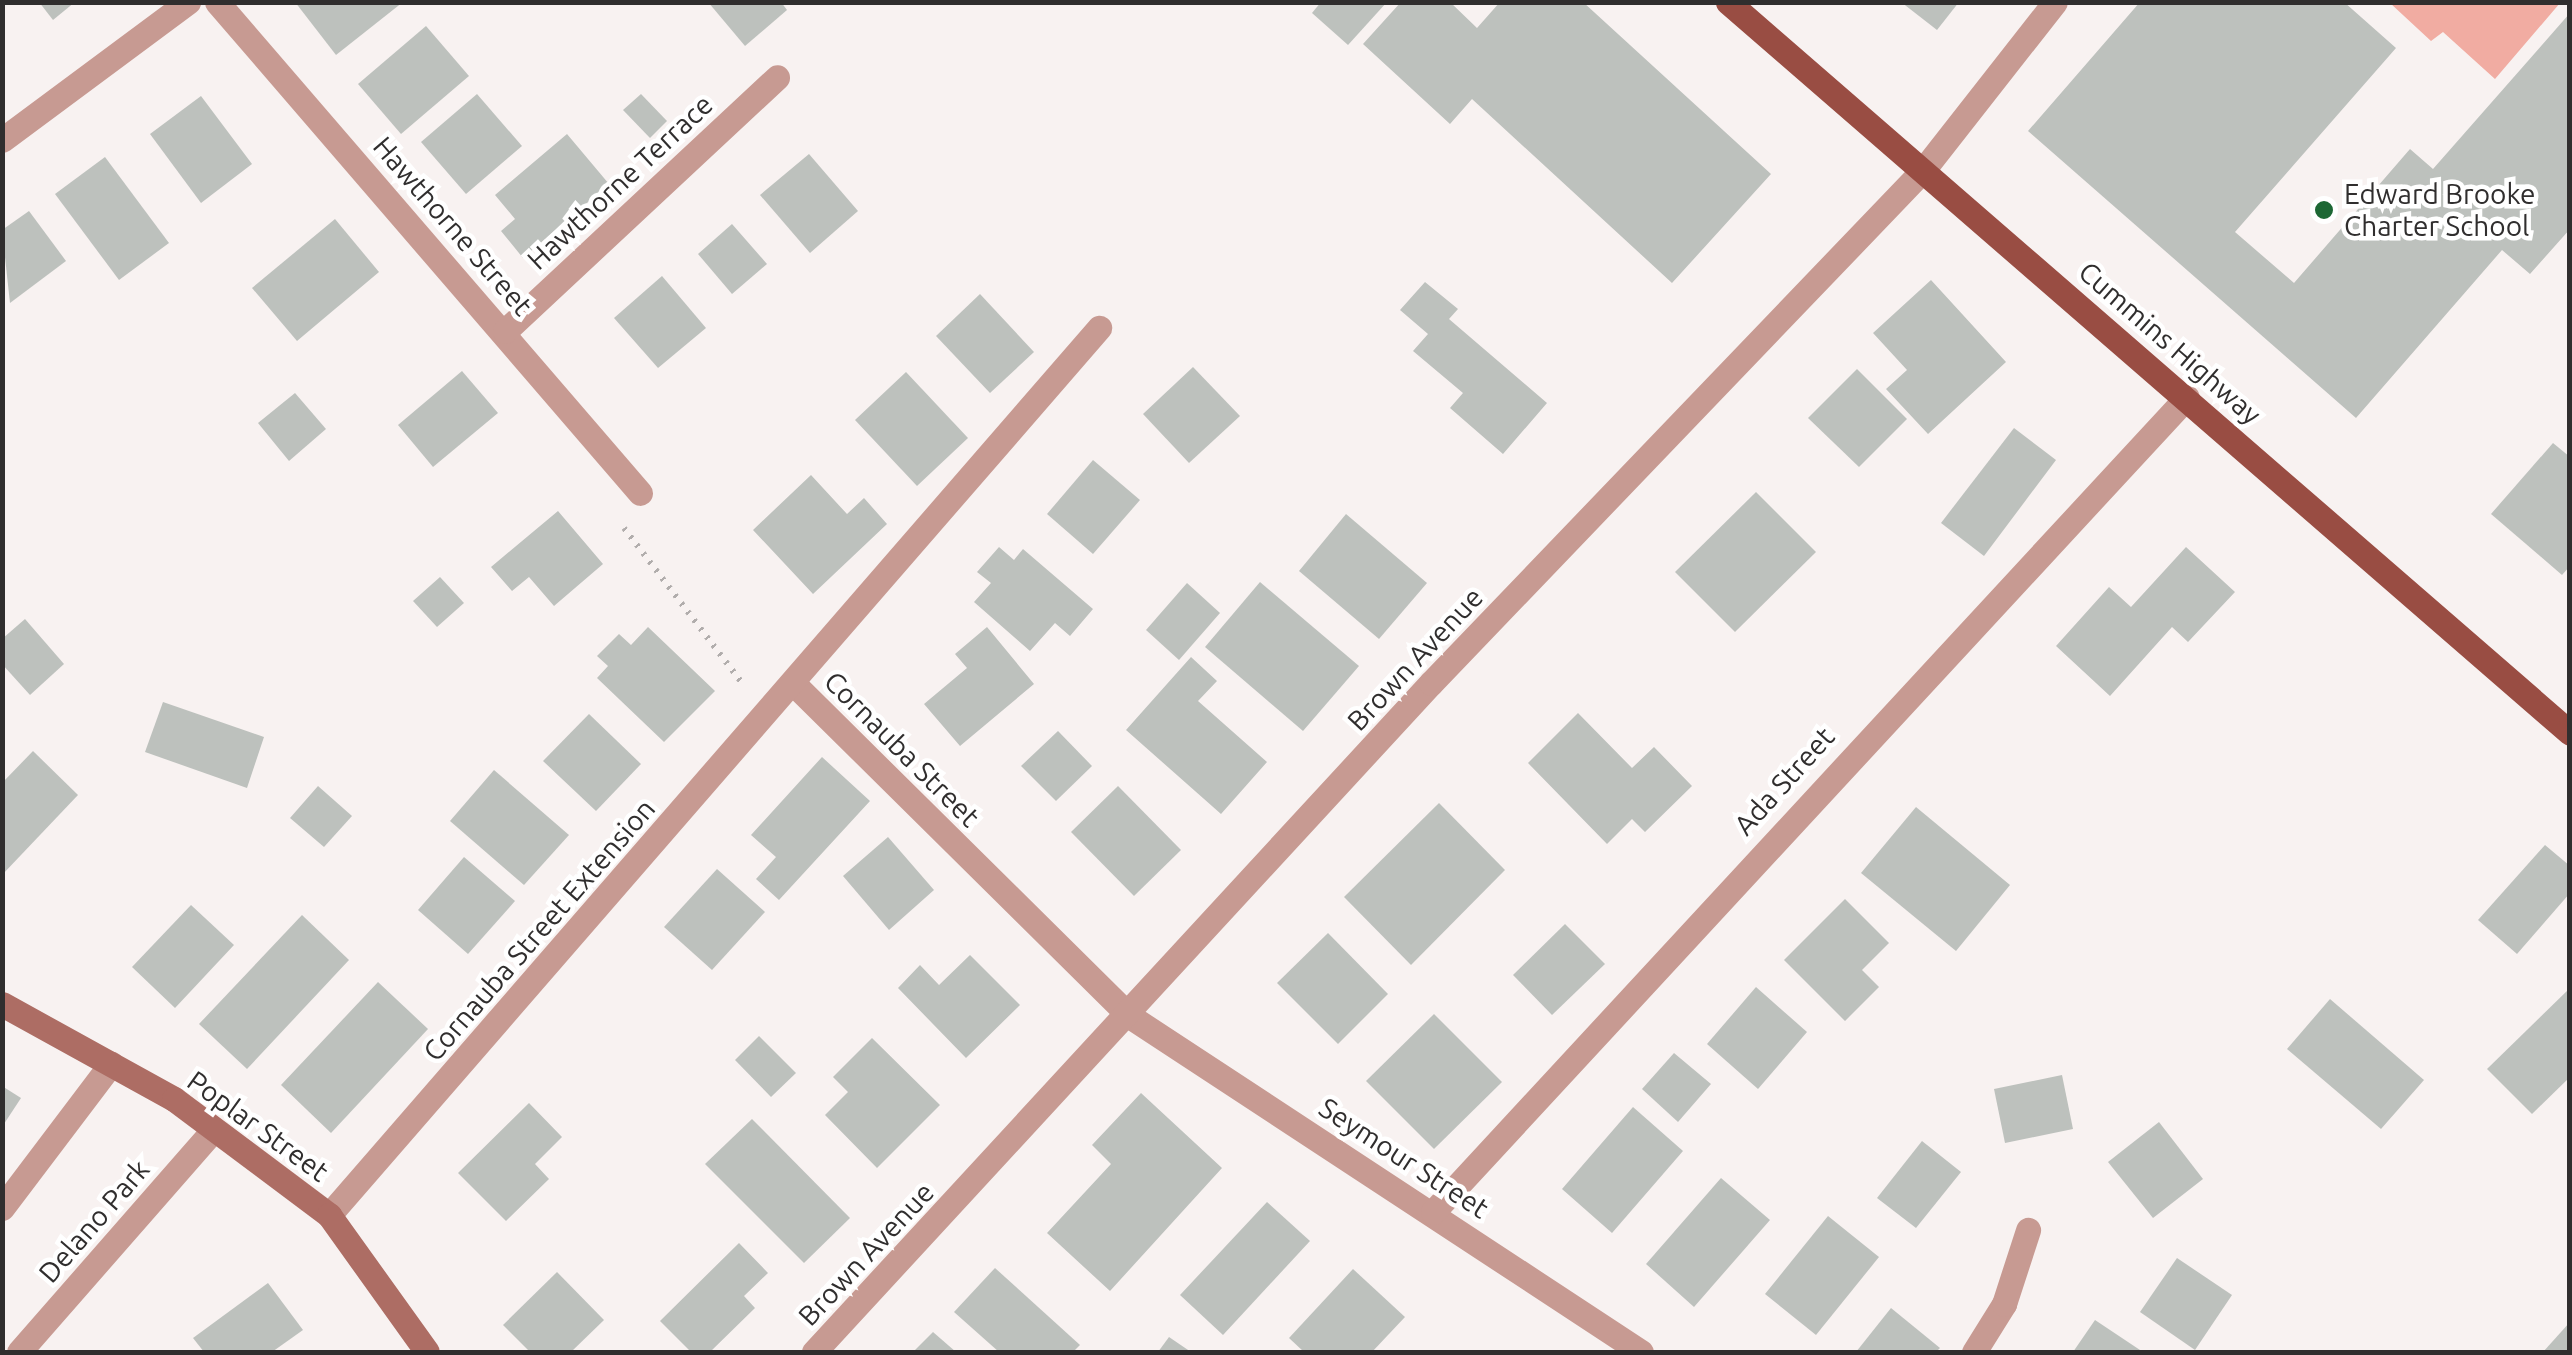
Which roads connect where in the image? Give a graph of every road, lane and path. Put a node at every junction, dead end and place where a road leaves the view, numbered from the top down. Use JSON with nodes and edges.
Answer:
{"nodes":[{"id":1,"x":188,"y":2,"type":"edge"},
{"id":2,"x":217,"y":2,"type":"edge"},
{"id":3,"x":1728,"y":2,"type":"edge"},
{"id":4,"x":2055,"y":2,"type":"edge"},
{"id":5,"x":777,"y":77,"type":"dead end"},
{"id":6,"x":2,"y":140,"type":"edge"},
{"id":7,"x":1924,"y":170,"type":"junction"},
{"id":8,"x":1099,"y":328,"type":"dead end"},
{"id":9,"x":505,"y":331,"type":"junction"},
{"id":10,"x":2186,"y":397,"type":"junction"},
{"id":11,"x":640,"y":493,"type":"dead end"},
{"id":12,"x":624,"y":528,"type":"dead end"},
{"id":13,"x":794,"y":684,"type":"junction"},
{"id":14,"x":2570,"y":734,"type":"edge"},
{"id":15,"x":2,"y":1004,"type":"edge"},
{"id":16,"x":1131,"y":1017,"type":"junction"},
{"id":17,"x":111,"y":1064,"type":"junction"},
{"id":18,"x":214,"y":1130,"type":"junction"},
{"id":19,"x":2,"y":1208,"type":"edge"},
{"id":20,"x":1433,"y":1212,"type":"junction"},
{"id":21,"x":329,"y":1215,"type":"junction"},
{"id":22,"x":2028,"y":1230,"type":"dead end"},
{"id":23,"x":19,"y":1352,"type":"edge"},
{"id":24,"x":427,"y":1352,"type":"edge"},
{"id":25,"x":814,"y":1352,"type":"edge"},
{"id":26,"x":1641,"y":1352,"type":"edge"},
{"id":27,"x":1974,"y":1352,"type":"edge"}],
"edges":[{"from":1,"to":6,"type":"street"},
{"from":2,"to":9,"type":"street","name":"Hawthorne Street"},
{"from":3,"to":7,"type":"main road","name":"Cummins Highway"},
{"from":4,"to":7,"type":"street","name":"Brown Avenue"},
{"from":5,"to":9,"type":"street","name":"Hawthorne Terrace"},
{"from":7,"to":10,"type":"main road","name":"Cummins Highway"},
{"from":7,"to":16,"type":"street","name":"Brown Avenue"},
{"from":8,"to":13,"type":"street","name":"Cornauba Street"},
{"from":9,"to":11,"type":"street","name":"Hawthorne Street"},
{"from":10,"to":14,"type":"main road","name":"Cummins Highway"},
{"from":10,"to":20,"type":"street","name":"Ada Street"},
{"from":12,"to":13,"type":"path"},
{"from":13,"to":16,"type":"street","name":"Cornauba Street"},
{"from":13,"to":21,"type":"street","name":"Cornauba Street Extension"},
{"from":15,"to":17,"type":"street","name":"Poplar Street"},
{"from":16,"to":20,"type":"street","name":"Seymour Street"},
{"from":16,"to":25,"type":"street","name":"Brown Avenue"},
{"from":17,"to":18,"type":"street","name":"Poplar Street"},
{"from":17,"to":19,"type":"street"},
{"from":18,"to":21,"type":"street","name":"Poplar Street"},
{"from":18,"to":23,"type":"street","name":"Delano Park"},
{"from":20,"to":26,"type":"street","name":"Seymour Street"},
{"from":21,"to":24,"type":"street","name":"Poplar Street"},
{"from":22,"to":27,"type":"street"}]}
